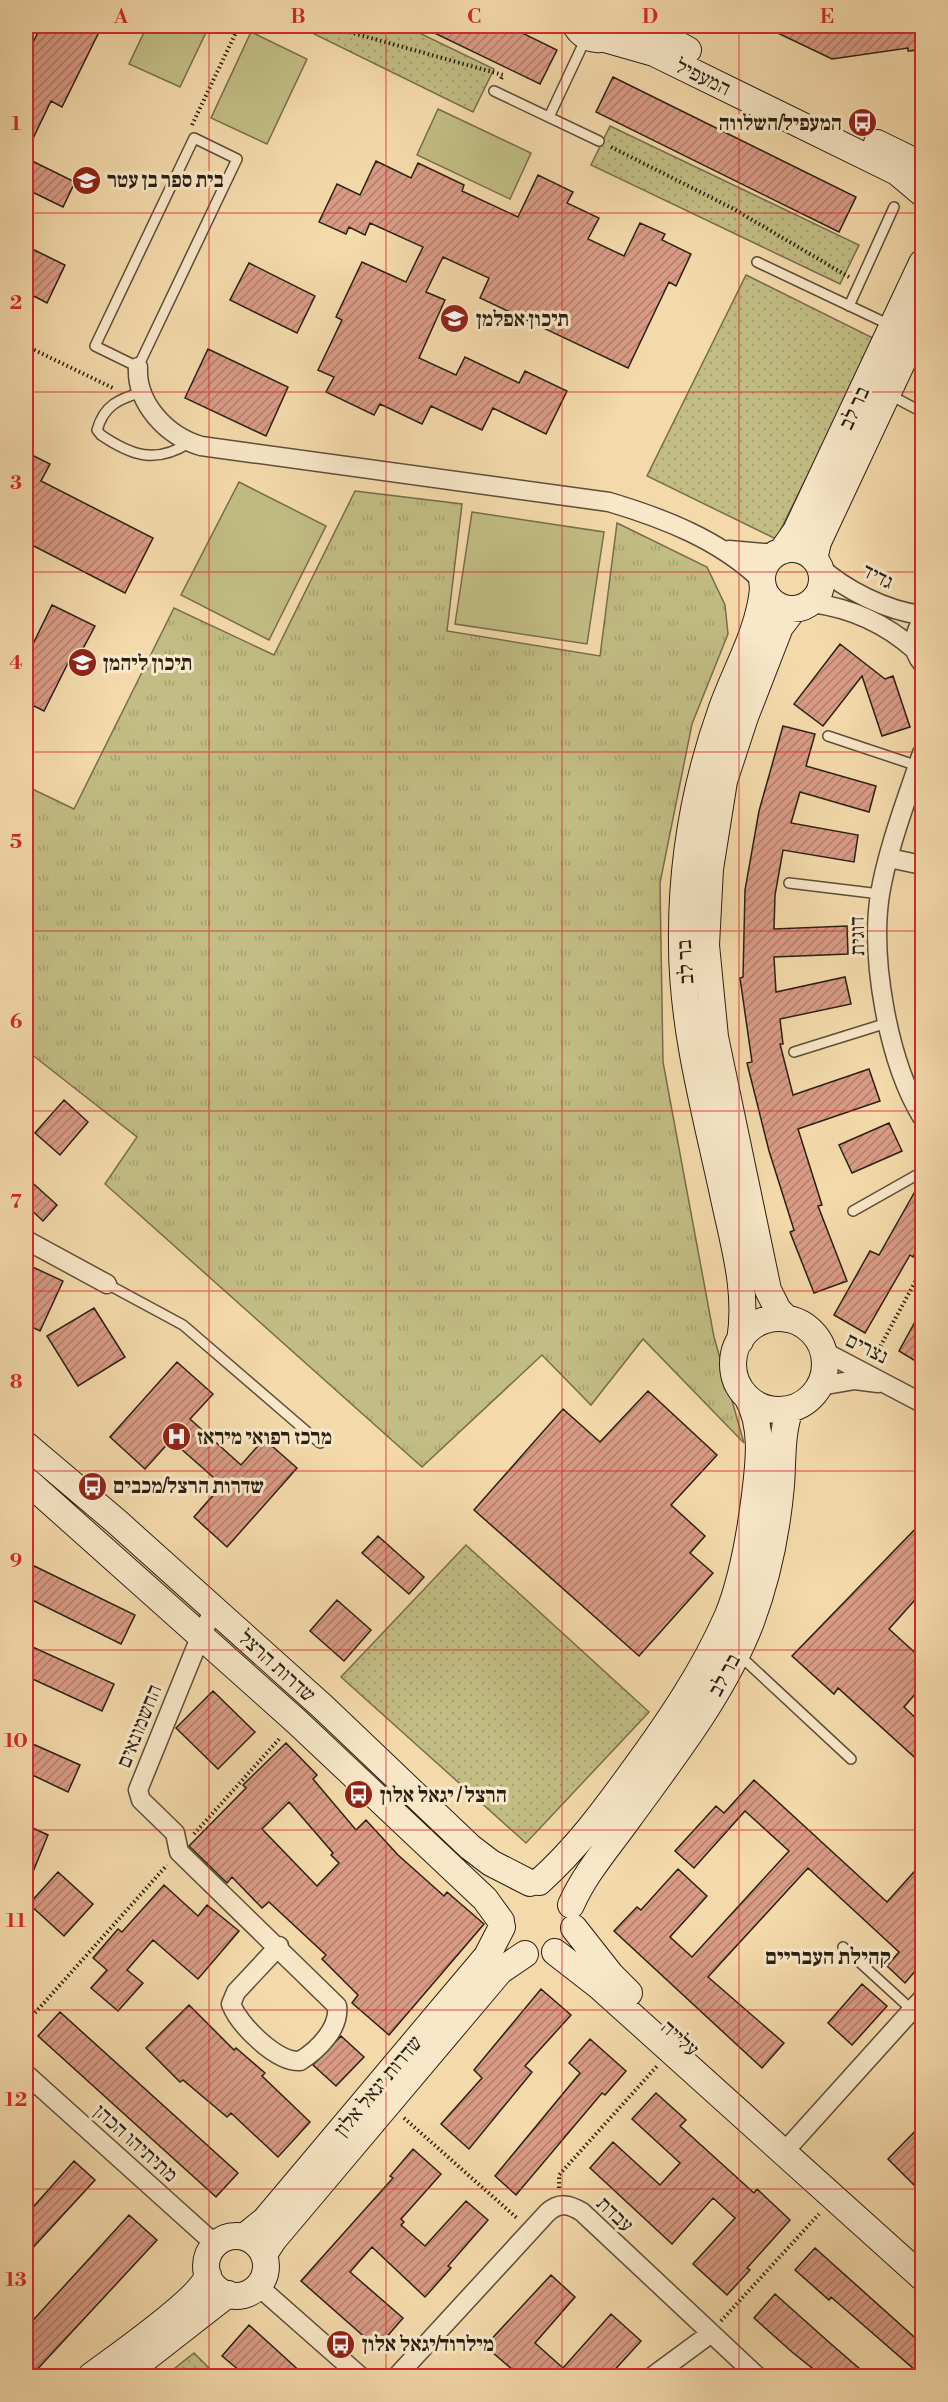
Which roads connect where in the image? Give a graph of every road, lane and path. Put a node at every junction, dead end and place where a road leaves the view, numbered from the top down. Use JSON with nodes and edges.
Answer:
{"nodes":[{"id":1,"x":239,"y":26,"type":"edge"},
{"id":2,"x":328,"y":26,"type":"edge"},
{"id":3,"x":644,"y":26,"type":"edge"},
{"id":4,"x":598,"y":32,"type":"edge"},
{"id":5,"x":494,"y":91,"type":"joint"},
{"id":6,"x":549,"y":117,"type":"junction"},
{"id":7,"x":194,"y":138,"type":"junction"},
{"id":8,"x":599,"y":141,"type":"joint"},
{"id":9,"x":922,"y":165,"type":"edge"},
{"id":10,"x":922,"y":193,"type":"edge"},
{"id":11,"x":894,"y":207,"type":"dead end"},
{"id":12,"x":757,"y":262,"type":"dead end"},
{"id":13,"x":922,"y":263,"type":"edge"},
{"id":14,"x":860,"y":284,"type":"junction"},
{"id":15,"x":849,"y":306,"type":"junction"},
{"id":16,"x":922,"y":320,"type":"edge"},
{"id":17,"x":893,"y":327,"type":"junction"},
{"id":18,"x":26,"y":346,"type":"edge"},
{"id":19,"x":138,"y":367,"type":"junction"},
{"id":20,"x":136,"y":394,"type":"junction"},
{"id":21,"x":888,"y":394,"type":"junction"},
{"id":22,"x":922,"y":411,"type":"edge"},
{"id":23,"x":189,"y":443,"type":"junction"},
{"id":24,"x":718,"y":547,"type":"junction"},
{"id":25,"x":778,"y":552,"type":"junction"},
{"id":26,"x":817,"y":563,"type":"junction"},
{"id":27,"x":762,"y":584,"type":"junction"},
{"id":28,"x":802,"y":606,"type":"junction"},
{"id":29,"x":922,"y":615,"type":"edge"},
{"id":30,"x":922,"y":621,"type":"edge"},
{"id":31,"x":919,"y":657,"type":"edge"},
{"id":32,"x":828,"y":736,"type":"dead end"},
{"id":33,"x":920,"y":760,"type":"edge"},
{"id":34,"x":889,"y":858,"type":"junction"},
{"id":35,"x":922,"y":865,"type":"edge"},
{"id":36,"x":789,"y":882,"type":"dead end"},
{"id":37,"x":880,"y":894,"type":"junction"},
{"id":38,"x":888,"y":1023,"type":"junction"},
{"id":39,"x":794,"y":1052,"type":"dead end"},
{"id":40,"x":922,"y":1117,"type":"edge"},
{"id":41,"x":922,"y":1172,"type":"edge"},
{"id":42,"x":853,"y":1211,"type":"dead end"},
{"id":43,"x":26,"y":1240,"type":"edge"},
{"id":44,"x":922,"y":1269,"type":"edge"},
{"id":45,"x":107,"y":1284,"type":"joint"},
{"id":46,"x":787,"y":1319,"type":"junction"},
{"id":47,"x":740,"y":1341,"type":"junction"},
{"id":48,"x":823,"y":1351,"type":"junction"},
{"id":49,"x":867,"y":1372,"type":"junction"},
{"id":50,"x":892,"y":1385,"type":"junction"},
{"id":51,"x":820,"y":1386,"type":"junction"},
{"id":52,"x":747,"y":1397,"type":"junction"},
{"id":53,"x":922,"y":1403,"type":"edge"},
{"id":54,"x":790,"y":1409,"type":"junction"},
{"id":55,"x":320,"y":1443,"type":"dead end"},
{"id":56,"x":26,"y":1445,"type":"edge"},
{"id":57,"x":26,"y":1480,"type":"edge"},
{"id":58,"x":214,"y":1610,"type":"junction"},
{"id":59,"x":201,"y":1635,"type":"junction"},
{"id":60,"x":737,"y":1653,"type":"junction"},
{"id":61,"x":296,"y":1721,"type":"junction"},
{"id":62,"x":850,"y":1759,"type":"dead end"},
{"id":63,"x":179,"y":1852,"type":"junction"},
{"id":64,"x":534,"y":1883,"type":"junction"},
{"id":65,"x":572,"y":1916,"type":"junction"},
{"id":66,"x":501,"y":1924,"type":"junction"},
{"id":67,"x":279,"y":1946,"type":"junction"},
{"id":68,"x":843,"y":1947,"type":"dead end"},
{"id":69,"x":555,"y":1952,"type":"junction"},
{"id":70,"x":525,"y":1954,"type":"junction"},
{"id":71,"x":917,"y":2004,"type":"edge"},
{"id":72,"x":26,"y":2023,"type":"edge"},
{"id":73,"x":670,"y":2051,"type":"junction"},
{"id":74,"x":26,"y":2074,"type":"edge"},
{"id":75,"x":388,"y":2104,"type":"junction"},
{"id":76,"x":789,"y":2146,"type":"junction"},
{"id":77,"x":834,"y":2198,"type":"junction"},
{"id":78,"x":559,"y":2205,"type":"junction"},
{"id":79,"x":531,"y":2230,"type":"junction"},
{"id":80,"x":244,"y":2237,"type":"junction"},
{"id":81,"x":216,"y":2245,"type":"junction"},
{"id":82,"x":264,"y":2254,"type":"junction"},
{"id":83,"x":922,"y":2255,"type":"edge"},
{"id":84,"x":208,"y":2275,"type":"junction"},
{"id":85,"x":922,"y":2277,"type":"edge"},
{"id":86,"x":258,"y":2286,"type":"junction"},
{"id":87,"x":228,"y":2294,"type":"junction"},
{"id":88,"x":710,"y":2334,"type":"junction"},
{"id":89,"x":91,"y":2376,"type":"edge"},
{"id":90,"x":123,"y":2376,"type":"edge"},
{"id":91,"x":360,"y":2376,"type":"edge"},
{"id":92,"x":397,"y":2376,"type":"edge"},
{"id":93,"x":653,"y":2376,"type":"edge"},
{"id":94,"x":757,"y":2376,"type":"edge"}],
"edges":[{"from":1,"to":7,"type":"path"},
{"from":2,"to":5,"type":"path"},
{"from":3,"to":9,"type":"street","name":"המעפיל"},
{"from":4,"to":6,"type":"lane"},
{"from":4,"to":10,"type":"street","name":"המעפיל"},
{"from":5,"to":6,"type":"lane"},
{"from":6,"to":8,"type":"lane"},
{"from":7,"to":19,"type":"lane"},
{"from":7,"to":19,"type":"lane"},
{"from":8,"to":14,"type":"path"},
{"from":11,"to":14,"type":"lane"},
{"from":12,"to":15,"type":"lane"},
{"from":13,"to":17,"type":"street","name":"בר לב"},
{"from":14,"to":15,"type":"lane"},
{"from":15,"to":17,"type":"lane"},
{"from":16,"to":21,"type":"street","name":"בר לב"},
{"from":17,"to":25,"type":"street","name":"בר לב"},
{"from":18,"to":20,"type":"path"},
{"from":19,"to":20,"type":"street"},
{"from":20,"to":23,"type":"street"},
{"from":20,"to":23,"type":"lane"},
{"from":21,"to":22,"type":"lane"},
{"from":21,"to":26,"type":"street","name":"בר לב"},
{"from":23,"to":24,"type":"street"},
{"from":24,"to":25,"type":"street"},
{"from":24,"to":27,"type":"street"},
{"from":25,"to":26,"type":"street"},
{"from":25,"to":27,"type":"street"},
{"from":26,"to":28,"type":"street"},
{"from":26,"to":29,"type":"street","name":"גדיד"},
{"from":27,"to":28,"type":"street"},
{"from":27,"to":47,"type":"street","name":"בר לב"},
{"from":28,"to":31,"type":"street","name":"גדיד"},
{"from":28,"to":46,"type":"street","name":"בר לב"},
{"from":30,"to":31,"type":"street"},
{"from":32,"to":33,"type":"lane"},
{"from":33,"to":34,"type":"street","name":"דוגית"},
{"from":34,"to":35,"type":"street"},
{"from":34,"to":37,"type":"street","name":"דוגית"},
{"from":36,"to":37,"type":"lane"},
{"from":37,"to":38,"type":"street","name":"דוגית"},
{"from":38,"to":39,"type":"lane"},
{"from":38,"to":40,"type":"street","name":"דוגית"},
{"from":41,"to":42,"type":"lane"},
{"from":43,"to":45,"type":"street"},
{"from":44,"to":49,"type":"path"},
{"from":45,"to":55,"type":"lane"},
{"from":46,"to":47,"type":"street"},
{"from":46,"to":48,"type":"street"},
{"from":47,"to":52,"type":"street"},
{"from":48,"to":49,"type":"street","name":"נצרים"},
{"from":48,"to":51,"type":"street"},
{"from":49,"to":50,"type":"street","name":"נצרים"},
{"from":50,"to":51,"type":"street","name":"נצרים"},
{"from":50,"to":53,"type":"street","name":"נצרים"},
{"from":51,"to":54,"type":"street"},
{"from":52,"to":54,"type":"street"},
{"from":52,"to":64,"type":"street","name":"בר לב"},
{"from":54,"to":60,"type":"street","name":"בר לב"},
{"from":56,"to":58,"type":"street","name":"שדרות הרצל"},
{"from":57,"to":59,"type":"street","name":"שדרות הרצל"},
{"from":58,"to":59,"type":"street","name":"החשמונאים"},
{"from":58,"to":64,"type":"street","name":"שדרות הרצל"},
{"from":59,"to":61,"type":"street","name":"שדרות הרצל"},
{"from":59,"to":63,"type":"street","name":"החשמונאים"},
{"from":60,"to":62,"type":"lane"},
{"from":60,"to":65,"type":"street","name":"בר לב"},
{"from":61,"to":63,"type":"path"},
{"from":61,"to":66,"type":"street","name":"שדרות הרצל"},
{"from":63,"to":67,"type":"street"},
{"from":63,"to":72,"type":"path"},
{"from":64,"to":65,"type":"street"},
{"from":64,"to":66,"type":"street"},
{"from":65,"to":69,"type":"street"},
{"from":65,"to":76,"type":"street","name":"עלייה"},
{"from":66,"to":70,"type":"street"},
{"from":66,"to":80,"type":"street","name":"שדרות יגאל אלון"},
{"from":67,"to":67,"type":"street"},
{"from":68,"to":71,"type":"lane"},
{"from":69,"to":70,"type":"street"},
{"from":69,"to":73,"type":"street","name":"עלייה"},
{"from":70,"to":75,"type":"street","name":"שדרות יגאל אלון"},
{"from":71,"to":76,"type":"street"},
{"from":73,"to":76,"type":"street","name":"עלייה"},
{"from":73,"to":78,"type":"path"},
{"from":74,"to":81,"type":"street","name":"מתיתיהו הכהן"},
{"from":75,"to":79,"type":"path"},
{"from":75,"to":82,"type":"street","name":"שדרות יגאל אלון"},
{"from":76,"to":77,"type":"street","name":"עלייה"},
{"from":76,"to":83,"type":"street","name":"עלייה"},
{"from":77,"to":85,"type":"street","name":"עלייה"},
{"from":77,"to":88,"type":"path"},
{"from":78,"to":79,"type":"street"},
{"from":78,"to":88,"type":"street","name":"עבדת"},
{"from":79,"to":92,"type":"street"},
{"from":80,"to":81,"type":"street"},
{"from":80,"to":82,"type":"street"},
{"from":81,"to":84,"type":"street"},
{"from":82,"to":86,"type":"street"},
{"from":84,"to":87,"type":"street"},
{"from":84,"to":89,"type":"street"},
{"from":86,"to":87,"type":"street"},
{"from":86,"to":91,"type":"street"},
{"from":87,"to":90,"type":"street"},
{"from":88,"to":93,"type":"street"},
{"from":88,"to":94,"type":"street","name":"עבדת"}]}
